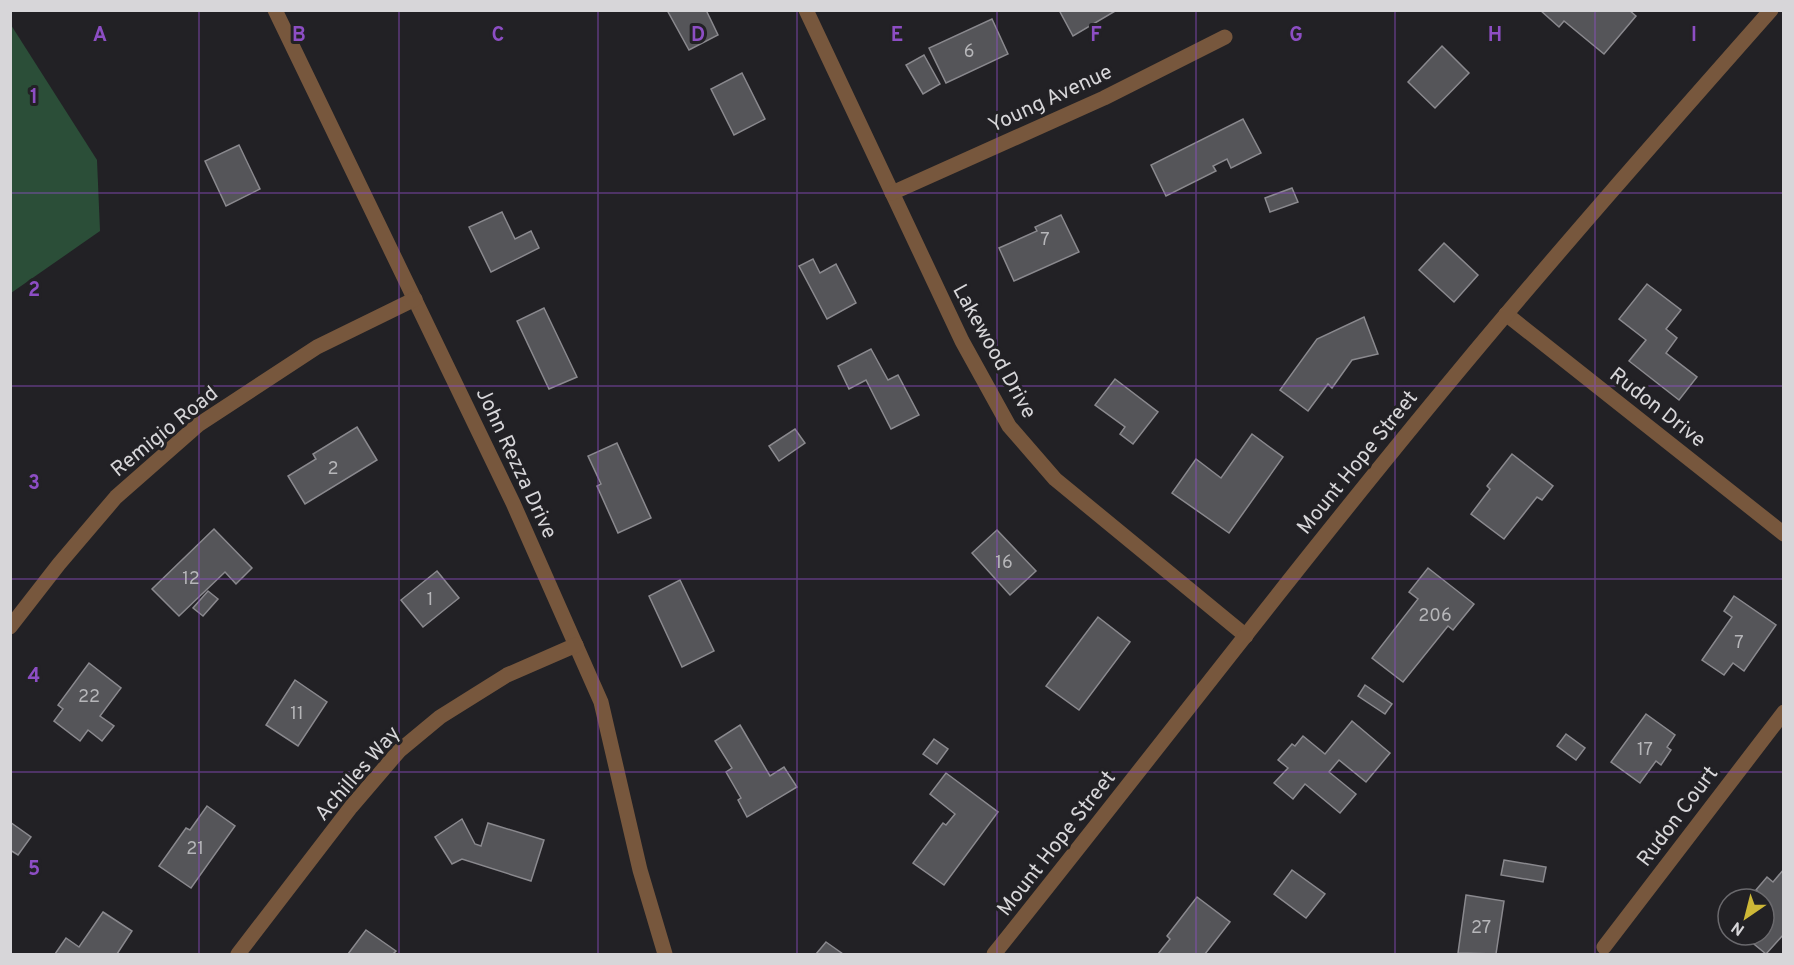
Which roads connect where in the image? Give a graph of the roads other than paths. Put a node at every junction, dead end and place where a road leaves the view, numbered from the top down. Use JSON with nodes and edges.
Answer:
{"nodes":[{"id":1,"x":275,"y":10,"type":"edge"},
{"id":2,"x":806,"y":10,"type":"edge"},
{"id":3,"x":1771,"y":10,"type":"edge"},
{"id":4,"x":1225,"y":37,"type":"dead end"},
{"id":5,"x":892,"y":193,"type":"junction"},
{"id":6,"x":415,"y":299,"type":"junction"},
{"id":7,"x":1506,"y":314,"type":"junction"},
{"id":8,"x":1784,"y":534,"type":"edge"},
{"id":9,"x":10,"y":627,"type":"edge"},
{"id":10,"x":1246,"y":636,"type":"junction"},
{"id":11,"x":576,"y":645,"type":"junction"},
{"id":12,"x":1784,"y":712,"type":"edge"},
{"id":13,"x":1604,"y":947,"type":"dead end"},
{"id":14,"x":238,"y":954,"type":"edge"},
{"id":15,"x":665,"y":954,"type":"edge"},
{"id":16,"x":994,"y":954,"type":"edge"}],
"edges":[{"from":1,"to":6,"type":"street","name":"John Rezza Drive"},
{"from":2,"to":5,"type":"street","name":"Lakewood Drive"},
{"from":3,"to":7,"type":"street","name":"Mount Hope Street"},
{"from":4,"to":5,"type":"street","name":"Young Avenue"},
{"from":5,"to":10,"type":"street","name":"Lakewood Drive"},
{"from":6,"to":9,"type":"street","name":"Remigio Road"},
{"from":6,"to":11,"type":"street","name":"John Rezza Drive"},
{"from":7,"to":8,"type":"street","name":"Rudon Drive"},
{"from":7,"to":10,"type":"street","name":"Mount Hope Street"},
{"from":10,"to":16,"type":"street","name":"Mount Hope Street"},
{"from":11,"to":14,"type":"street","name":"Achilles Way"},
{"from":11,"to":15,"type":"street","name":"John Rezza Drive"},
{"from":12,"to":13,"type":"street","name":"Rudon Court"}]}
